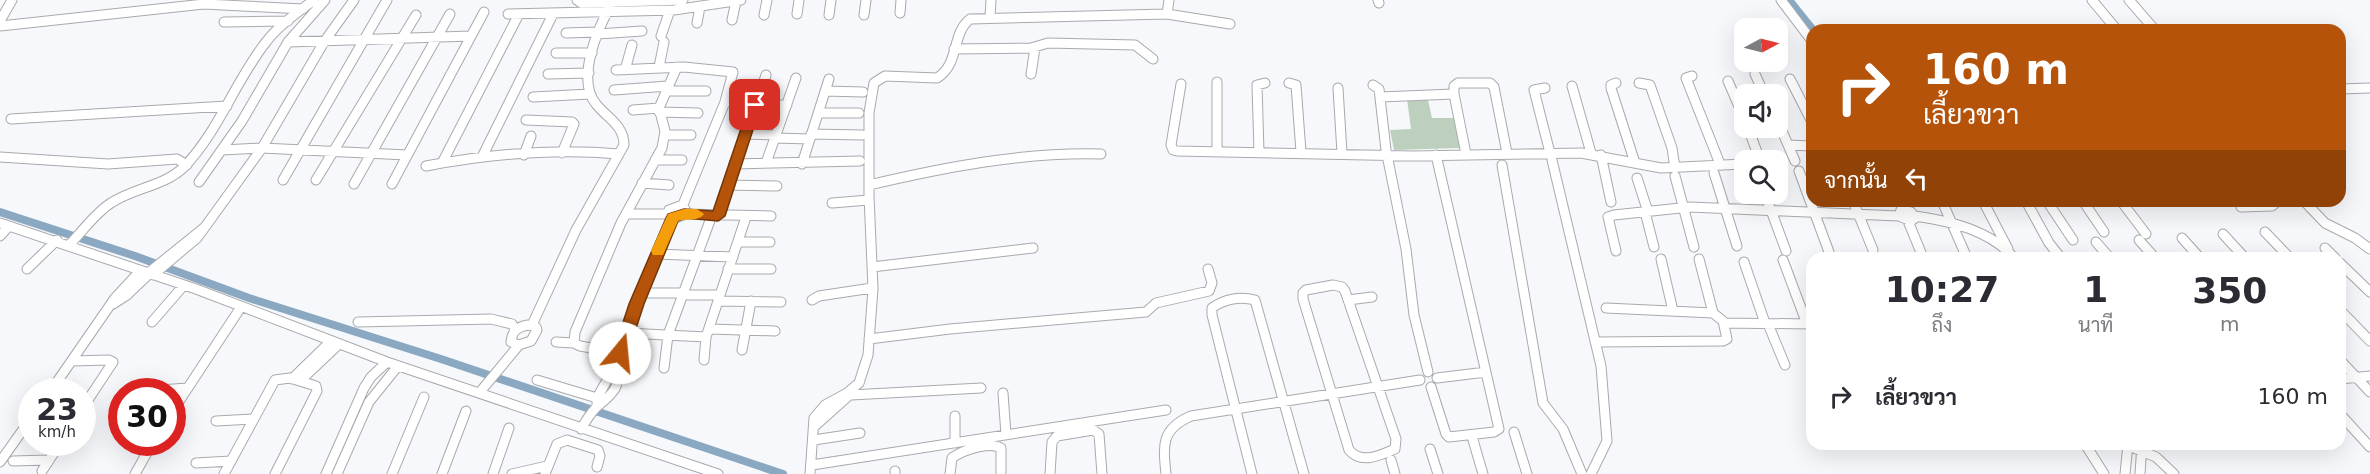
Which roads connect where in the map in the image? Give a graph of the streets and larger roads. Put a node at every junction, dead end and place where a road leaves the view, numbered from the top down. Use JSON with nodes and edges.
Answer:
{"nodes":[{"id":1,"x":12,"y":0,"type":"edge"},
{"id":2,"x":314,"y":0,"type":"edge"},
{"id":3,"x":325,"y":0,"type":"edge"},
{"id":4,"x":354,"y":0,"type":"edge"},
{"id":5,"x":387,"y":0,"type":"edge"},
{"id":6,"x":577,"y":0,"type":"edge"},
{"id":7,"x":683,"y":0,"type":"edge"},
{"id":8,"x":741,"y":0,"type":"edge"},
{"id":9,"x":767,"y":0,"type":"edge"},
{"id":10,"x":799,"y":0,"type":"edge"},
{"id":11,"x":831,"y":0,"type":"edge"},
{"id":12,"x":866,"y":0,"type":"edge"},
{"id":13,"x":901,"y":0,"type":"edge"},
{"id":14,"x":991,"y":0,"type":"edge"},
{"id":15,"x":1169,"y":0,"type":"edge"},
{"id":16,"x":1781,"y":0,"type":"edge"},
{"id":17,"x":2092,"y":0,"type":"edge"},
{"id":18,"x":2129,"y":0,"type":"edge"},
{"id":19,"x":650,"y":1,"type":"edge"},
{"id":20,"x":727,"y":1,"type":"edge"},
{"id":21,"x":736,"y":1,"type":"edge"},
{"id":22,"x":696,"y":5,"type":"edge"},
{"id":23,"x":611,"y":6,"type":"edge"},
{"id":24,"x":303,"y":9,"type":"junction"},
{"id":25,"x":670,"y":10,"type":"junction"},
{"id":26,"x":484,"y":12,"type":"dead end"},
{"id":27,"x":900,"y":13,"type":"dead end"},
{"id":28,"x":450,"y":14,"type":"dead end"},
{"id":29,"x":508,"y":14,"type":"dead end"},
{"id":30,"x":519,"y":14,"type":"junction"},
{"id":31,"x":553,"y":14,"type":"junction"},
{"id":32,"x":797,"y":14,"type":"dead end"},
{"id":33,"x":1167,"y":14,"type":"junction"},
{"id":34,"x":416,"y":15,"type":"dead end"},
{"id":35,"x":764,"y":15,"type":"dead end"},
{"id":36,"x":829,"y":15,"type":"dead end"},
{"id":37,"x":864,"y":15,"type":"dead end"},
{"id":38,"x":990,"y":17,"type":"junction"},
{"id":39,"x":732,"y":20,"type":"dead end"},
{"id":40,"x":0,"y":21,"type":"edge"},
{"id":41,"x":288,"y":21,"type":"junction"},
{"id":42,"x":224,"y":22,"type":"dead end"},
{"id":43,"x":697,"y":23,"type":"dead end"},
{"id":44,"x":1230,"y":24,"type":"dead end"},
{"id":45,"x":2112,"y":24,"type":"edge"},
{"id":46,"x":2151,"y":24,"type":"edge"},
{"id":47,"x":0,"y":26,"type":"edge"},
{"id":48,"x":642,"y":31,"type":"dead end"},
{"id":49,"x":1806,"y":32,"type":"edge"},
{"id":50,"x":566,"y":33,"type":"dead end"},
{"id":51,"x":598,"y":33,"type":"junction"},
{"id":52,"x":438,"y":36,"type":"junction"},
{"id":53,"x":471,"y":36,"type":"junction"},
{"id":54,"x":402,"y":38,"type":"junction"},
{"id":55,"x":365,"y":40,"type":"junction"},
{"id":56,"x":288,"y":42,"type":"junction"},
{"id":57,"x":324,"y":42,"type":"junction"},
{"id":58,"x":632,"y":45,"type":"dead end"},
{"id":59,"x":1035,"y":48,"type":"junction"},
{"id":60,"x":954,"y":49,"type":"junction"},
{"id":61,"x":556,"y":53,"type":"dead end"},
{"id":62,"x":592,"y":53,"type":"junction"},
{"id":63,"x":1153,"y":58,"type":"dead end"},
{"id":64,"x":660,"y":67,"type":"junction"},
{"id":65,"x":676,"y":67,"type":"junction"},
{"id":66,"x":589,"y":73,"type":"junction"},
{"id":67,"x":548,"y":74,"type":"dead end"},
{"id":68,"x":1031,"y":74,"type":"dead end"},
{"id":69,"x":1755,"y":74,"type":"dead end"},
{"id":70,"x":766,"y":75,"type":"dead end"},
{"id":71,"x":1692,"y":76,"type":"dead end"},
{"id":72,"x":796,"y":78,"type":"dead end"},
{"id":73,"x":829,"y":79,"type":"dead end"},
{"id":74,"x":1790,"y":79,"type":"dead end"},
{"id":75,"x":1728,"y":81,"type":"dead end"},
{"id":76,"x":1217,"y":82,"type":"dead end"},
{"id":77,"x":1265,"y":83,"type":"dead end"},
{"id":78,"x":1289,"y":83,"type":"dead end"},
{"id":79,"x":1616,"y":83,"type":"dead end"},
{"id":80,"x":1639,"y":83,"type":"dead end"},
{"id":81,"x":1181,"y":84,"type":"dead end"},
{"id":82,"x":1760,"y":84,"type":"edge"},
{"id":83,"x":1373,"y":85,"type":"dead end"},
{"id":84,"x":1572,"y":86,"type":"dead end"},
{"id":85,"x":667,"y":88,"type":"junction"},
{"id":86,"x":1338,"y":88,"type":"dead end"},
{"id":87,"x":1545,"y":88,"type":"dead end"},
{"id":88,"x":2370,"y":88,"type":"edge"},
{"id":89,"x":2346,"y":89,"type":"edge"},
{"id":90,"x":614,"y":90,"type":"dead end"},
{"id":91,"x":706,"y":91,"type":"dead end"},
{"id":92,"x":825,"y":91,"type":"junction"},
{"id":93,"x":863,"y":92,"type":"dead end"},
{"id":94,"x":590,"y":94,"type":"junction"},
{"id":95,"x":1454,"y":94,"type":"junction"},
{"id":96,"x":1734,"y":95,"type":"edge"},
{"id":97,"x":533,"y":97,"type":"dead end"},
{"id":98,"x":1380,"y":97,"type":"junction"},
{"id":99,"x":724,"y":102,"type":"junction"},
{"id":100,"x":756,"y":104,"type":"junction"},
{"id":101,"x":787,"y":105,"type":"junction"},
{"id":102,"x":227,"y":106,"type":"junction"},
{"id":103,"x":633,"y":110,"type":"dead end"},
{"id":104,"x":659,"y":110,"type":"junction"},
{"id":105,"x":1806,"y":110,"type":"edge"},
{"id":106,"x":818,"y":112,"type":"junction"},
{"id":107,"x":698,"y":113,"type":"dead end"},
{"id":108,"x":859,"y":113,"type":"dead end"},
{"id":109,"x":11,"y":119,"type":"dead end"},
{"id":110,"x":526,"y":120,"type":"dead end"},
{"id":111,"x":745,"y":134,"type":"junction"},
{"id":112,"x":665,"y":135,"type":"junction"},
{"id":113,"x":692,"y":135,"type":"dead end"},
{"id":114,"x":862,"y":135,"type":"dead end"},
{"id":115,"x":531,"y":136,"type":"dead end"},
{"id":116,"x":776,"y":136,"type":"junction"},
{"id":117,"x":811,"y":136,"type":"junction"},
{"id":118,"x":1785,"y":138,"type":"edge"},
{"id":119,"x":1788,"y":145,"type":"junction"},
{"id":120,"x":1806,"y":146,"type":"edge"},
{"id":121,"x":262,"y":148,"type":"junction"},
{"id":122,"x":222,"y":150,"type":"junction"},
{"id":123,"x":302,"y":150,"type":"junction"},
{"id":124,"x":334,"y":151,"type":"junction"},
{"id":125,"x":1217,"y":151,"type":"junction"},
{"id":126,"x":1259,"y":152,"type":"junction"},
{"id":127,"x":1301,"y":152,"type":"junction"},
{"id":128,"x":372,"y":153,"type":"junction"},
{"id":129,"x":562,"y":153,"type":"junction"},
{"id":130,"x":1342,"y":153,"type":"junction"},
{"id":131,"x":1507,"y":153,"type":"junction"},
{"id":132,"x":1590,"y":153,"type":"junction"},
{"id":133,"x":619,"y":154,"type":"junction"},
{"id":134,"x":1101,"y":154,"type":"dead end"},
{"id":135,"x":1466,"y":154,"type":"junction"},
{"id":136,"x":407,"y":155,"type":"junction"},
{"id":137,"x":524,"y":155,"type":"junction"},
{"id":138,"x":1387,"y":155,"type":"junction"},
{"id":139,"x":1436,"y":155,"type":"junction"},
{"id":140,"x":1601,"y":155,"type":"junction"},
{"id":141,"x":0,"y":157,"type":"edge"},
{"id":142,"x":482,"y":157,"type":"junction"},
{"id":143,"x":1551,"y":157,"type":"junction"},
{"id":144,"x":656,"y":160,"type":"junction"},
{"id":145,"x":682,"y":160,"type":"dead end"},
{"id":146,"x":860,"y":161,"type":"dead end"},
{"id":147,"x":1796,"y":161,"type":"dead end"},
{"id":148,"x":442,"y":163,"type":"junction"},
{"id":149,"x":766,"y":163,"type":"junction"},
{"id":150,"x":1635,"y":163,"type":"junction"},
{"id":151,"x":734,"y":164,"type":"junction"},
{"id":152,"x":802,"y":164,"type":"junction"},
{"id":153,"x":1720,"y":164,"type":"junction"},
{"id":154,"x":1734,"y":164,"type":"edge"},
{"id":155,"x":187,"y":165,"type":"junction"},
{"id":156,"x":1502,"y":165,"type":"dead end"},
{"id":157,"x":426,"y":166,"type":"dead end"},
{"id":158,"x":1798,"y":171,"type":"dead end"},
{"id":159,"x":1675,"y":172,"type":"junction"},
{"id":160,"x":1714,"y":173,"type":"dead end"},
{"id":161,"x":1637,"y":178,"type":"dead end"},
{"id":162,"x":283,"y":180,"type":"dead end"},
{"id":163,"x":316,"y":180,"type":"dead end"},
{"id":164,"x":199,"y":182,"type":"dead end"},
{"id":165,"x":642,"y":183,"type":"junction"},
{"id":166,"x":354,"y":184,"type":"dead end"},
{"id":167,"x":392,"y":184,"type":"dead end"},
{"id":168,"x":669,"y":185,"type":"dead end"},
{"id":169,"x":728,"y":185,"type":"junction"},
{"id":170,"x":869,"y":185,"type":"junction"},
{"id":171,"x":777,"y":186,"type":"dead end"},
{"id":172,"x":1806,"y":190,"type":"edge"},
{"id":173,"x":868,"y":200,"type":"junction"},
{"id":174,"x":1611,"y":201,"type":"dead end"},
{"id":175,"x":832,"y":203,"type":"dead end"},
{"id":176,"x":1769,"y":204,"type":"edge"},
{"id":177,"x":1682,"y":207,"type":"junction"},
{"id":178,"x":1813,"y":207,"type":"edge"},
{"id":179,"x":1856,"y":207,"type":"edge"},
{"id":180,"x":1945,"y":207,"type":"edge"},
{"id":181,"x":1986,"y":207,"type":"edge"},
{"id":182,"x":2029,"y":207,"type":"edge"},
{"id":183,"x":2051,"y":207,"type":"edge"},
{"id":184,"x":2087,"y":207,"type":"edge"},
{"id":185,"x":2125,"y":207,"type":"edge"},
{"id":186,"x":2310,"y":207,"type":"edge"},
{"id":187,"x":1725,"y":208,"type":"junction"},
{"id":188,"x":1900,"y":209,"type":"edge"},
{"id":189,"x":683,"y":210,"type":"junction"},
{"id":190,"x":1771,"y":210,"type":"junction"},
{"id":191,"x":1815,"y":211,"type":"junction"},
{"id":192,"x":1646,"y":212,"type":"junction"},
{"id":193,"x":1858,"y":212,"type":"junction"},
{"id":194,"x":626,"y":214,"type":"junction"},
{"id":195,"x":670,"y":216,"type":"junction"},
{"id":196,"x":715,"y":216,"type":"junction"},
{"id":197,"x":746,"y":216,"type":"junction"},
{"id":198,"x":771,"y":216,"type":"dead end"},
{"id":199,"x":1911,"y":219,"type":"junction"},
{"id":200,"x":4,"y":225,"type":"edge"},
{"id":201,"x":1953,"y":225,"type":"junction"},
{"id":202,"x":2104,"y":232,"type":"dead end"},
{"id":203,"x":2265,"y":232,"type":"dead end"},
{"id":204,"x":2223,"y":234,"type":"dead end"},
{"id":205,"x":0,"y":236,"type":"edge"},
{"id":206,"x":2182,"y":238,"type":"dead end"},
{"id":207,"x":57,"y":240,"type":"junction"},
{"id":208,"x":2073,"y":240,"type":"dead end"},
{"id":209,"x":738,"y":242,"type":"junction"},
{"id":210,"x":770,"y":242,"type":"dead end"},
{"id":211,"x":2096,"y":242,"type":"dead end"},
{"id":212,"x":71,"y":243,"type":"junction"},
{"id":213,"x":1737,"y":246,"type":"dead end"},
{"id":214,"x":1694,"y":247,"type":"dead end"},
{"id":215,"x":1033,"y":248,"type":"dead end"},
{"id":216,"x":1654,"y":248,"type":"dead end"},
{"id":217,"x":2325,"y":248,"type":"dead end"},
{"id":218,"x":2370,"y":249,"type":"edge"},
{"id":219,"x":1872,"y":250,"type":"dead end"},
{"id":220,"x":1616,"y":251,"type":"dead end"},
{"id":221,"x":1829,"y":252,"type":"dead end"},
{"id":222,"x":1921,"y":252,"type":"edge"},
{"id":223,"x":1964,"y":252,"type":"edge"},
{"id":224,"x":2008,"y":252,"type":"edge"},
{"id":225,"x":2010,"y":252,"type":"edge"},
{"id":226,"x":2056,"y":252,"type":"edge"},
{"id":227,"x":2105,"y":252,"type":"edge"},
{"id":228,"x":2152,"y":252,"type":"edge"},
{"id":229,"x":2195,"y":252,"type":"edge"},
{"id":230,"x":2240,"y":252,"type":"edge"},
{"id":231,"x":2284,"y":252,"type":"edge"},
{"id":232,"x":2329,"y":252,"type":"edge"},
{"id":233,"x":657,"y":254,"type":"junction"},
{"id":234,"x":696,"y":256,"type":"junction"},
{"id":235,"x":733,"y":257,"type":"junction"},
{"id":236,"x":1661,"y":259,"type":"dead end"},
{"id":237,"x":1698,"y":259,"type":"dead end"},
{"id":238,"x":1744,"y":262,"type":"dead end"},
{"id":239,"x":872,"y":267,"type":"junction"},
{"id":240,"x":2346,"y":268,"type":"edge"},
{"id":241,"x":27,"y":269,"type":"dead end"},
{"id":242,"x":728,"y":269,"type":"junction"},
{"id":243,"x":771,"y":269,"type":"dead end"},
{"id":244,"x":1208,"y":269,"type":"dead end"},
{"id":245,"x":150,"y":272,"type":"junction"},
{"id":246,"x":184,"y":285,"type":"junction"},
{"id":247,"x":872,"y":288,"type":"junction"},
{"id":248,"x":2370,"y":292,"type":"edge"},
{"id":249,"x":641,"y":293,"type":"junction"},
{"id":250,"x":682,"y":294,"type":"junction"},
{"id":251,"x":1372,"y":297,"type":"dead end"},
{"id":252,"x":720,"y":298,"type":"junction"},
{"id":253,"x":812,"y":300,"type":"dead end"},
{"id":254,"x":1348,"y":300,"type":"junction"},
{"id":255,"x":751,"y":301,"type":"junction"},
{"id":256,"x":781,"y":302,"type":"dead end"},
{"id":257,"x":241,"y":307,"type":"junction"},
{"id":258,"x":1606,"y":308,"type":"dead end"},
{"id":259,"x":1673,"y":311,"type":"junction"},
{"id":260,"x":1713,"y":313,"type":"junction"},
{"id":261,"x":1806,"y":314,"type":"edge"},
{"id":262,"x":2346,"y":316,"type":"edge"},
{"id":263,"x":152,"y":322,"type":"dead end"},
{"id":264,"x":357,"y":322,"type":"dead end"},
{"id":265,"x":1724,"y":323,"type":"junction"},
{"id":266,"x":1767,"y":323,"type":"junction"},
{"id":267,"x":1806,"y":324,"type":"edge"},
{"id":268,"x":532,"y":325,"type":"junction"},
{"id":269,"x":515,"y":330,"type":"junction"},
{"id":270,"x":744,"y":330,"type":"junction"},
{"id":271,"x":775,"y":331,"type":"dead end"},
{"id":272,"x":626,"y":333,"type":"junction"},
{"id":273,"x":708,"y":333,"type":"junction"},
{"id":274,"x":668,"y":335,"type":"junction"},
{"id":275,"x":869,"y":339,"type":"junction"},
{"id":276,"x":2370,"y":341,"type":"edge"},
{"id":277,"x":556,"y":342,"type":"dead end"},
{"id":278,"x":1595,"y":342,"type":"junction"},
{"id":279,"x":335,"y":343,"type":"junction"},
{"id":280,"x":574,"y":343,"type":"junction"},
{"id":281,"x":519,"y":345,"type":"junction"},
{"id":282,"x":742,"y":350,"type":"dead end"},
{"id":283,"x":620,"y":353,"type":"junction"},
{"id":284,"x":704,"y":360,"type":"dead end"},
{"id":285,"x":72,"y":361,"type":"junction"},
{"id":286,"x":387,"y":362,"type":"junction"},
{"id":287,"x":1785,"y":364,"type":"dead end"},
{"id":288,"x":398,"y":366,"type":"junction"},
{"id":289,"x":2346,"y":367,"type":"edge"},
{"id":290,"x":664,"y":368,"type":"dead end"},
{"id":291,"x":1486,"y":372,"type":"junction"},
{"id":292,"x":2370,"y":376,"type":"edge"},
{"id":293,"x":60,"y":378,"type":"edge"},
{"id":294,"x":2356,"y":378,"type":"junction"},
{"id":295,"x":1429,"y":379,"type":"junction"},
{"id":296,"x":2346,"y":379,"type":"edge"},
{"id":297,"x":296,"y":380,"type":"junction"},
{"id":298,"x":537,"y":380,"type":"dead end"},
{"id":299,"x":1378,"y":387,"type":"junction"},
{"id":300,"x":96,"y":388,"type":"edge"},
{"id":301,"x":188,"y":388,"type":"joint"},
{"id":302,"x":981,"y":388,"type":"dead end"},
{"id":303,"x":483,"y":389,"type":"junction"},
{"id":304,"x":186,"y":391,"type":"edge"},
{"id":305,"x":2370,"y":392,"type":"edge"},
{"id":306,"x":852,"y":393,"type":"junction"},
{"id":307,"x":1003,"y":393,"type":"dead end"},
{"id":308,"x":1332,"y":394,"type":"junction"},
{"id":309,"x":424,"y":397,"type":"dead end"},
{"id":310,"x":1284,"y":401,"type":"junction"},
{"id":311,"x":369,"y":402,"type":"junction"},
{"id":312,"x":357,"y":403,"type":"junction"},
{"id":313,"x":595,"y":407,"type":"junction"},
{"id":314,"x":1234,"y":409,"type":"junction"},
{"id":315,"x":1166,"y":410,"type":"dead end"},
{"id":316,"x":466,"y":411,"type":"dead end"},
{"id":317,"x":955,"y":416,"type":"dead end"},
{"id":318,"x":253,"y":419,"type":"junction"},
{"id":319,"x":216,"y":421,"type":"dead end"},
{"id":320,"x":2346,"y":421,"type":"edge"},
{"id":321,"x":509,"y":428,"type":"dead end"},
{"id":322,"x":581,"y":429,"type":"junction"},
{"id":323,"x":1514,"y":432,"type":"dead end"},
{"id":324,"x":860,"y":433,"type":"dead end"},
{"id":325,"x":1006,"y":435,"type":"junction"},
{"id":326,"x":18,"y":437,"type":"edge"},
{"id":327,"x":814,"y":440,"type":"junction"},
{"id":328,"x":1473,"y":440,"type":"dead end"},
{"id":329,"x":956,"y":443,"type":"junction"},
{"id":330,"x":2370,"y":447,"type":"edge"},
{"id":331,"x":1430,"y":449,"type":"dead end"},
{"id":332,"x":2089,"y":450,"type":"edge"},
{"id":333,"x":2128,"y":450,"type":"edge"},
{"id":334,"x":2142,"y":450,"type":"edge"},
{"id":335,"x":2145,"y":450,"type":"edge"},
{"id":336,"x":51,"y":456,"type":"edge"},
{"id":337,"x":145,"y":456,"type":"edge"},
{"id":338,"x":49,"y":460,"type":"junction"},
{"id":339,"x":1391,"y":460,"type":"dead end"},
{"id":340,"x":13,"y":461,"type":"dead end"},
{"id":341,"x":231,"y":461,"type":"junction"},
{"id":342,"x":0,"y":462,"type":"edge"},
{"id":343,"x":196,"y":463,"type":"dead end"},
{"id":344,"x":597,"y":467,"type":"dead end"},
{"id":345,"x":546,"y":470,"type":"edge"},
{"id":346,"x":811,"y":470,"type":"edge"},
{"id":347,"x":42,"y":471,"type":"dead end"},
{"id":348,"x":135,"y":474,"type":"edge"},
{"id":349,"x":224,"y":474,"type":"edge"},
{"id":350,"x":275,"y":474,"type":"edge"},
{"id":351,"x":326,"y":474,"type":"edge"},
{"id":352,"x":337,"y":474,"type":"edge"},
{"id":353,"x":392,"y":474,"type":"edge"},
{"id":354,"x":442,"y":474,"type":"edge"},
{"id":355,"x":493,"y":474,"type":"edge"},
{"id":356,"x":512,"y":474,"type":"edge"},
{"id":357,"x":718,"y":474,"type":"edge"},
{"id":358,"x":950,"y":474,"type":"edge"},
{"id":359,"x":1001,"y":474,"type":"edge"},
{"id":360,"x":1050,"y":474,"type":"edge"},
{"id":361,"x":1102,"y":474,"type":"edge"},
{"id":362,"x":1166,"y":474,"type":"edge"},
{"id":363,"x":1252,"y":474,"type":"edge"},
{"id":364,"x":1304,"y":474,"type":"edge"},
{"id":365,"x":1395,"y":474,"type":"edge"},
{"id":366,"x":1438,"y":474,"type":"edge"},
{"id":367,"x":1483,"y":474,"type":"edge"},
{"id":368,"x":1527,"y":474,"type":"edge"},
{"id":369,"x":1582,"y":474,"type":"edge"},
{"id":370,"x":1591,"y":474,"type":"edge"},
{"id":371,"x":2104,"y":474,"type":"edge"},
{"id":372,"x":2125,"y":474,"type":"edge"},
{"id":373,"x":2140,"y":474,"type":"edge"},
{"id":374,"x":2174,"y":474,"type":"edge"}],
"edges":[{"from":1,"to":40,"type":"street"},
{"from":2,"to":24,"type":"street"},
{"from":3,"to":56,"type":"street"},
{"from":4,"to":57,"type":"street"},
{"from":5,"to":55,"type":"street"},
{"from":6,"to":23,"type":"street"},
{"from":7,"to":19,"type":"street"},
{"from":8,"to":21,"type":"street"},
{"from":9,"to":35,"type":"street"},
{"from":10,"to":32,"type":"street"},
{"from":11,"to":36,"type":"street"},
{"from":12,"to":37,"type":"street"},
{"from":13,"to":27,"type":"street"},
{"from":14,"to":38,"type":"street"},
{"from":15,"to":33,"type":"street"},
{"from":16,"to":49,"type":"street"},
{"from":17,"to":45,"type":"street"},
{"from":18,"to":46,"type":"street"},
{"from":19,"to":23,"type":"street"},
{"from":20,"to":21,"type":"street"},
{"from":20,"to":22,"type":"street"},
{"from":21,"to":39,"type":"street"},
{"from":22,"to":25,"type":"street"},
{"from":22,"to":43,"type":"street"},
{"from":23,"to":25,"type":"street"},
{"from":23,"to":31,"type":"street"},
{"from":23,"to":51,"type":"street"},
{"from":24,"to":41,"type":"street"},
{"from":24,"to":47,"type":"street"},
{"from":25,"to":64,"type":"street"},
{"from":26,"to":53,"type":"street"},
{"from":28,"to":52,"type":"street"},
{"from":29,"to":30,"type":"street"},
{"from":30,"to":31,"type":"street"},
{"from":30,"to":148,"type":"street"},
{"from":31,"to":142,"type":"street"},
{"from":33,"to":38,"type":"street"},
{"from":33,"to":44,"type":"street"},
{"from":34,"to":54,"type":"street"},
{"from":38,"to":60,"type":"street"},
{"from":41,"to":42,"type":"street"},
{"from":41,"to":102,"type":"street"},
{"from":48,"to":51,"type":"street"},
{"from":50,"to":51,"type":"street"},
{"from":51,"to":62,"type":"street"},
{"from":52,"to":53,"type":"street"},
{"from":52,"to":54,"type":"street"},
{"from":52,"to":128,"type":"street"},
{"from":53,"to":136,"type":"street"},
{"from":54,"to":55,"type":"street"},
{"from":54,"to":124,"type":"street"},
{"from":55,"to":57,"type":"street"},
{"from":55,"to":123,"type":"street"},
{"from":56,"to":57,"type":"street"},
{"from":56,"to":122,"type":"street"},
{"from":57,"to":121,"type":"street"},
{"from":58,"to":64,"type":"street"},
{"from":59,"to":60,"type":"street"},
{"from":59,"to":63,"type":"street"},
{"from":59,"to":68,"type":"street"},
{"from":60,"to":170,"type":"street"},
{"from":61,"to":62,"type":"street"},
{"from":62,"to":66,"type":"street"},
{"from":64,"to":65,"type":"street"},
{"from":65,"to":85,"type":"street"},
{"from":65,"to":99,"type":"street"},
{"from":66,"to":67,"type":"street"},
{"from":66,"to":94,"type":"street"},
{"from":69,"to":82,"type":"street"},
{"from":70,"to":100,"type":"street"},
{"from":71,"to":153,"type":"street"},
{"from":72,"to":101,"type":"street"},
{"from":73,"to":92,"type":"street"},
{"from":74,"to":105,"type":"street"},
{"from":75,"to":96,"type":"street"},
{"from":76,"to":125,"type":"street"},
{"from":77,"to":126,"type":"street"},
{"from":78,"to":127,"type":"street"},
{"from":79,"to":150,"type":"street"},
{"from":80,"to":159,"type":"street"},
{"from":81,"to":125,"type":"street"},
{"from":83,"to":98,"type":"street"},
{"from":84,"to":132,"type":"street"},
{"from":85,"to":90,"type":"street"},
{"from":85,"to":91,"type":"street"},
{"from":85,"to":104,"type":"street"},
{"from":86,"to":130,"type":"street"},
{"from":87,"to":143,"type":"street"},
{"from":88,"to":89,"type":"street"},
{"from":92,"to":93,"type":"street"},
{"from":92,"to":106,"type":"street"},
{"from":94,"to":97,"type":"street"},
{"from":94,"to":133,"type":"street"},
{"from":95,"to":98,"type":"street"},
{"from":95,"to":131,"type":"street"},
{"from":95,"to":135,"type":"street"},
{"from":98,"to":138,"type":"street"},
{"from":99,"to":100,"type":"street"},
{"from":99,"to":189,"type":"street"},
{"from":100,"to":101,"type":"street"},
{"from":100,"to":111,"type":"street"},
{"from":101,"to":116,"type":"street"},
{"from":102,"to":109,"type":"street"},
{"from":102,"to":155,"type":"street"},
{"from":103,"to":104,"type":"street"},
{"from":104,"to":107,"type":"street"},
{"from":104,"to":112,"type":"street"},
{"from":106,"to":108,"type":"street"},
{"from":106,"to":117,"type":"street"},
{"from":110,"to":129,"type":"street"},
{"from":111,"to":116,"type":"street"},
{"from":111,"to":151,"type":"street"},
{"from":112,"to":113,"type":"street"},
{"from":112,"to":144,"type":"street"},
{"from":114,"to":117,"type":"street"},
{"from":115,"to":137,"type":"street"},
{"from":116,"to":117,"type":"street"},
{"from":116,"to":149,"type":"street"},
{"from":117,"to":152,"type":"street"},
{"from":118,"to":119,"type":"street"},
{"from":119,"to":120,"type":"street"},
{"from":119,"to":147,"type":"street"},
{"from":121,"to":122,"type":"street"},
{"from":121,"to":123,"type":"street"},
{"from":121,"to":245,"type":"street"},
{"from":122,"to":164,"type":"street"},
{"from":123,"to":124,"type":"street"},
{"from":123,"to":162,"type":"street"},
{"from":124,"to":128,"type":"street"},
{"from":124,"to":163,"type":"street"},
{"from":125,"to":126,"type":"street"},
{"from":126,"to":127,"type":"street"},
{"from":127,"to":130,"type":"street"},
{"from":128,"to":136,"type":"street"},
{"from":128,"to":166,"type":"street"},
{"from":129,"to":133,"type":"street"},
{"from":129,"to":137,"type":"street"},
{"from":130,"to":138,"type":"street"},
{"from":131,"to":135,"type":"street"},
{"from":131,"to":143,"type":"street"},
{"from":132,"to":140,"type":"street"},
{"from":132,"to":143,"type":"street"},
{"from":133,"to":268,"type":"street"},
{"from":134,"to":170,"type":"street"},
{"from":135,"to":139,"type":"street"},
{"from":136,"to":167,"type":"street"},
{"from":137,"to":142,"type":"street"},
{"from":138,"to":139,"type":"street"},
{"from":138,"to":295,"type":"street"},
{"from":139,"to":291,"type":"street"},
{"from":140,"to":150,"type":"street"},
{"from":140,"to":174,"type":"street"},
{"from":141,"to":155,"type":"street"},
{"from":142,"to":148,"type":"street"},
{"from":143,"to":278,"type":"street"},
{"from":144,"to":145,"type":"street"},
{"from":144,"to":165,"type":"street"},
{"from":146,"to":152,"type":"street"},
{"from":148,"to":157,"type":"street"},
{"from":149,"to":151,"type":"street"},
{"from":149,"to":152,"type":"street"},
{"from":150,"to":159,"type":"street"},
{"from":151,"to":169,"type":"street"},
{"from":153,"to":154,"type":"street"},
{"from":153,"to":159,"type":"street"},
{"from":155,"to":212,"type":"street"},
{"from":156,"to":369,"type":"street"},
{"from":158,"to":172,"type":"street"},
{"from":159,"to":177,"type":"street"},
{"from":160,"to":187,"type":"street"},
{"from":161,"to":192,"type":"street"},
{"from":165,"to":168,"type":"street"},
{"from":165,"to":194,"type":"street"},
{"from":169,"to":171,"type":"street"},
{"from":169,"to":196,"type":"street"},
{"from":170,"to":173,"type":"street"},
{"from":173,"to":175,"type":"street"},
{"from":173,"to":239,"type":"street"},
{"from":176,"to":190,"type":"street"},
{"from":177,"to":187,"type":"street"},
{"from":177,"to":192,"type":"street"},
{"from":177,"to":214,"type":"street"},
{"from":178,"to":191,"type":"street"},
{"from":179,"to":193,"type":"street"},
{"from":180,"to":201,"type":"street"},
{"from":181,"to":225,"type":"street"},
{"from":182,"to":226,"type":"street"},
{"from":183,"to":208,"type":"street"},
{"from":184,"to":202,"type":"street"},
{"from":185,"to":228,"type":"street"},
{"from":186,"to":218,"type":"street"},
{"from":187,"to":190,"type":"street"},
{"from":187,"to":213,"type":"street"},
{"from":188,"to":193,"type":"street"},
{"from":188,"to":199,"type":"street"},
{"from":189,"to":195,"type":"street"},
{"from":189,"to":196,"type":"street"},
{"from":190,"to":191,"type":"street"},
{"from":190,"to":261,"type":"street"},
{"from":191,"to":193,"type":"street"},
{"from":191,"to":221,"type":"street"},
{"from":192,"to":216,"type":"street"},
{"from":192,"to":220,"type":"street"},
{"from":193,"to":219,"type":"street"},
{"from":194,"to":195,"type":"street"},
{"from":194,"to":280,"type":"street"},
{"from":195,"to":233,"type":"street"},
{"from":196,"to":197,"type":"street"},
{"from":196,"to":234,"type":"street"},
{"from":197,"to":198,"type":"street"},
{"from":197,"to":209,"type":"street"},
{"from":199,"to":201,"type":"street"},
{"from":199,"to":222,"type":"street"},
{"from":200,"to":205,"type":"street"},
{"from":200,"to":207,"type":"street"},
{"from":201,"to":223,"type":"street"},
{"from":201,"to":224,"type":"street"},
{"from":203,"to":231,"type":"street"},
{"from":204,"to":230,"type":"street"},
{"from":206,"to":229,"type":"street"},
{"from":207,"to":212,"type":"street"},
{"from":207,"to":241,"type":"street"},
{"from":209,"to":210,"type":"street"},
{"from":209,"to":235,"type":"street"},
{"from":211,"to":227,"type":"street"},
{"from":212,"to":245,"type":"street"},
{"from":215,"to":239,"type":"street"},
{"from":217,"to":232,"type":"street"},
{"from":233,"to":234,"type":"street"},
{"from":233,"to":249,"type":"street"},
{"from":234,"to":235,"type":"street"},
{"from":234,"to":250,"type":"street"},
{"from":235,"to":242,"type":"street"},
{"from":236,"to":259,"type":"street"},
{"from":237,"to":260,"type":"street"},
{"from":238,"to":266,"type":"street"},
{"from":239,"to":247,"type":"street"},
{"from":240,"to":248,"type":"street"},
{"from":242,"to":243,"type":"street"},
{"from":242,"to":252,"type":"street"},
{"from":244,"to":275,"type":"street"},
{"from":245,"to":246,"type":"street"},
{"from":245,"to":285,"type":"street"},
{"from":246,"to":257,"type":"street"},
{"from":246,"to":263,"type":"street"},
{"from":247,"to":253,"type":"street"},
{"from":247,"to":275,"type":"street"},
{"from":249,"to":250,"type":"street"},
{"from":249,"to":272,"type":"street"},
{"from":250,"to":252,"type":"street"},
{"from":250,"to":274,"type":"street"},
{"from":251,"to":254,"type":"street"},
{"from":252,"to":255,"type":"street"},
{"from":252,"to":273,"type":"street"},
{"from":254,"to":299,"type":"street"},
{"from":254,"to":308,"type":"street"},
{"from":255,"to":256,"type":"street"},
{"from":255,"to":270,"type":"street"},
{"from":257,"to":279,"type":"street"},
{"from":257,"to":301,"type":"street"},
{"from":258,"to":259,"type":"street"},
{"from":259,"to":260,"type":"street"},
{"from":260,"to":265,"type":"street"},
{"from":262,"to":276,"type":"street"},
{"from":264,"to":269,"type":"street"},
{"from":265,"to":266,"type":"street"},
{"from":265,"to":278,"type":"street"},
{"from":266,"to":267,"type":"street"},
{"from":266,"to":287,"type":"street"},
{"from":268,"to":269,"type":"street"},
{"from":268,"to":281,"type":"street"},
{"from":269,"to":281,"type":"street"},
{"from":270,"to":271,"type":"street"},
{"from":270,"to":273,"type":"street"},
{"from":270,"to":282,"type":"street"},
{"from":272,"to":274,"type":"street"},
{"from":272,"to":283,"type":"street"},
{"from":273,"to":274,"type":"street"},
{"from":273,"to":284,"type":"street"},
{"from":274,"to":290,"type":"street"},
{"from":275,"to":306,"type":"street"},
{"from":277,"to":280,"type":"street"},
{"from":278,"to":370,"type":"street"},
{"from":279,"to":286,"type":"street"},
{"from":279,"to":297,"type":"street"},
{"from":280,"to":283,"type":"street"},
{"from":281,"to":303,"type":"street"},
{"from":283,"to":313,"type":"street"},
{"from":285,"to":293,"type":"street"},
{"from":285,"to":300,"type":"street"},
{"from":286,"to":288,"type":"street"},
{"from":286,"to":312,"type":"street"},
{"from":288,"to":303,"type":"street"},
{"from":288,"to":311,"type":"street"},
{"from":289,"to":294,"type":"street"},
{"from":291,"to":295,"type":"street"},
{"from":291,"to":295,"type":"street"},
{"from":292,"to":294,"type":"street"},
{"from":294,"to":296,"type":"street"},
{"from":294,"to":305,"type":"street"},
{"from":295,"to":299,"type":"street"},
{"from":297,"to":318,"type":"street"},
{"from":297,"to":350,"type":"street"},
{"from":298,"to":313,"type":"street"},
{"from":299,"to":308,"type":"street"},
{"from":299,"to":308,"type":"street"},
{"from":301,"to":304,"type":"street"},
{"from":302,"to":306,"type":"street"},
{"from":303,"to":322,"type":"street"},
{"from":306,"to":327,"type":"street"},
{"from":307,"to":325,"type":"street"},
{"from":308,"to":310,"type":"street"},
{"from":309,"to":353,"type":"street"},
{"from":310,"to":314,"type":"street"},
{"from":310,"to":314,"type":"street"},
{"from":310,"to":364,"type":"street"},
{"from":311,"to":312,"type":"street"},
{"from":311,"to":352,"type":"street"},
{"from":312,"to":351,"type":"street"},
{"from":313,"to":322,"type":"street"},
{"from":314,"to":362,"type":"street"},
{"from":314,"to":363,"type":"street"},
{"from":315,"to":325,"type":"street"},
{"from":316,"to":354,"type":"street"},
{"from":317,"to":329,"type":"street"},
{"from":318,"to":319,"type":"street"},
{"from":318,"to":341,"type":"street"},
{"from":320,"to":330,"type":"street"},
{"from":321,"to":355,"type":"street"},
{"from":322,"to":357,"type":"street"},
{"from":323,"to":368,"type":"street"},
{"from":324,"to":327,"type":"street"},
{"from":325,"to":329,"type":"street"},
{"from":326,"to":342,"type":"street"},
{"from":327,"to":346,"type":"street"},
{"from":328,"to":367,"type":"street"},
{"from":329,"to":346,"type":"street"},
{"from":331,"to":366,"type":"street"},
{"from":332,"to":371,"type":"street"},
{"from":333,"to":372,"type":"street"},
{"from":334,"to":373,"type":"street"},
{"from":335,"to":374,"type":"street"},
{"from":336,"to":338,"type":"street"},
{"from":337,"to":348,"type":"street"},
{"from":338,"to":340,"type":"street"},
{"from":338,"to":347,"type":"street"},
{"from":339,"to":365,"type":"street"},
{"from":341,"to":343,"type":"street"},
{"from":341,"to":349,"type":"street"},
{"from":344,"to":345,"type":"street"},
{"from":345,"to":356,"type":"street"},
{"from":358,"to":359,"type":"street"},
{"from":360,"to":361,"type":"street"}]}
